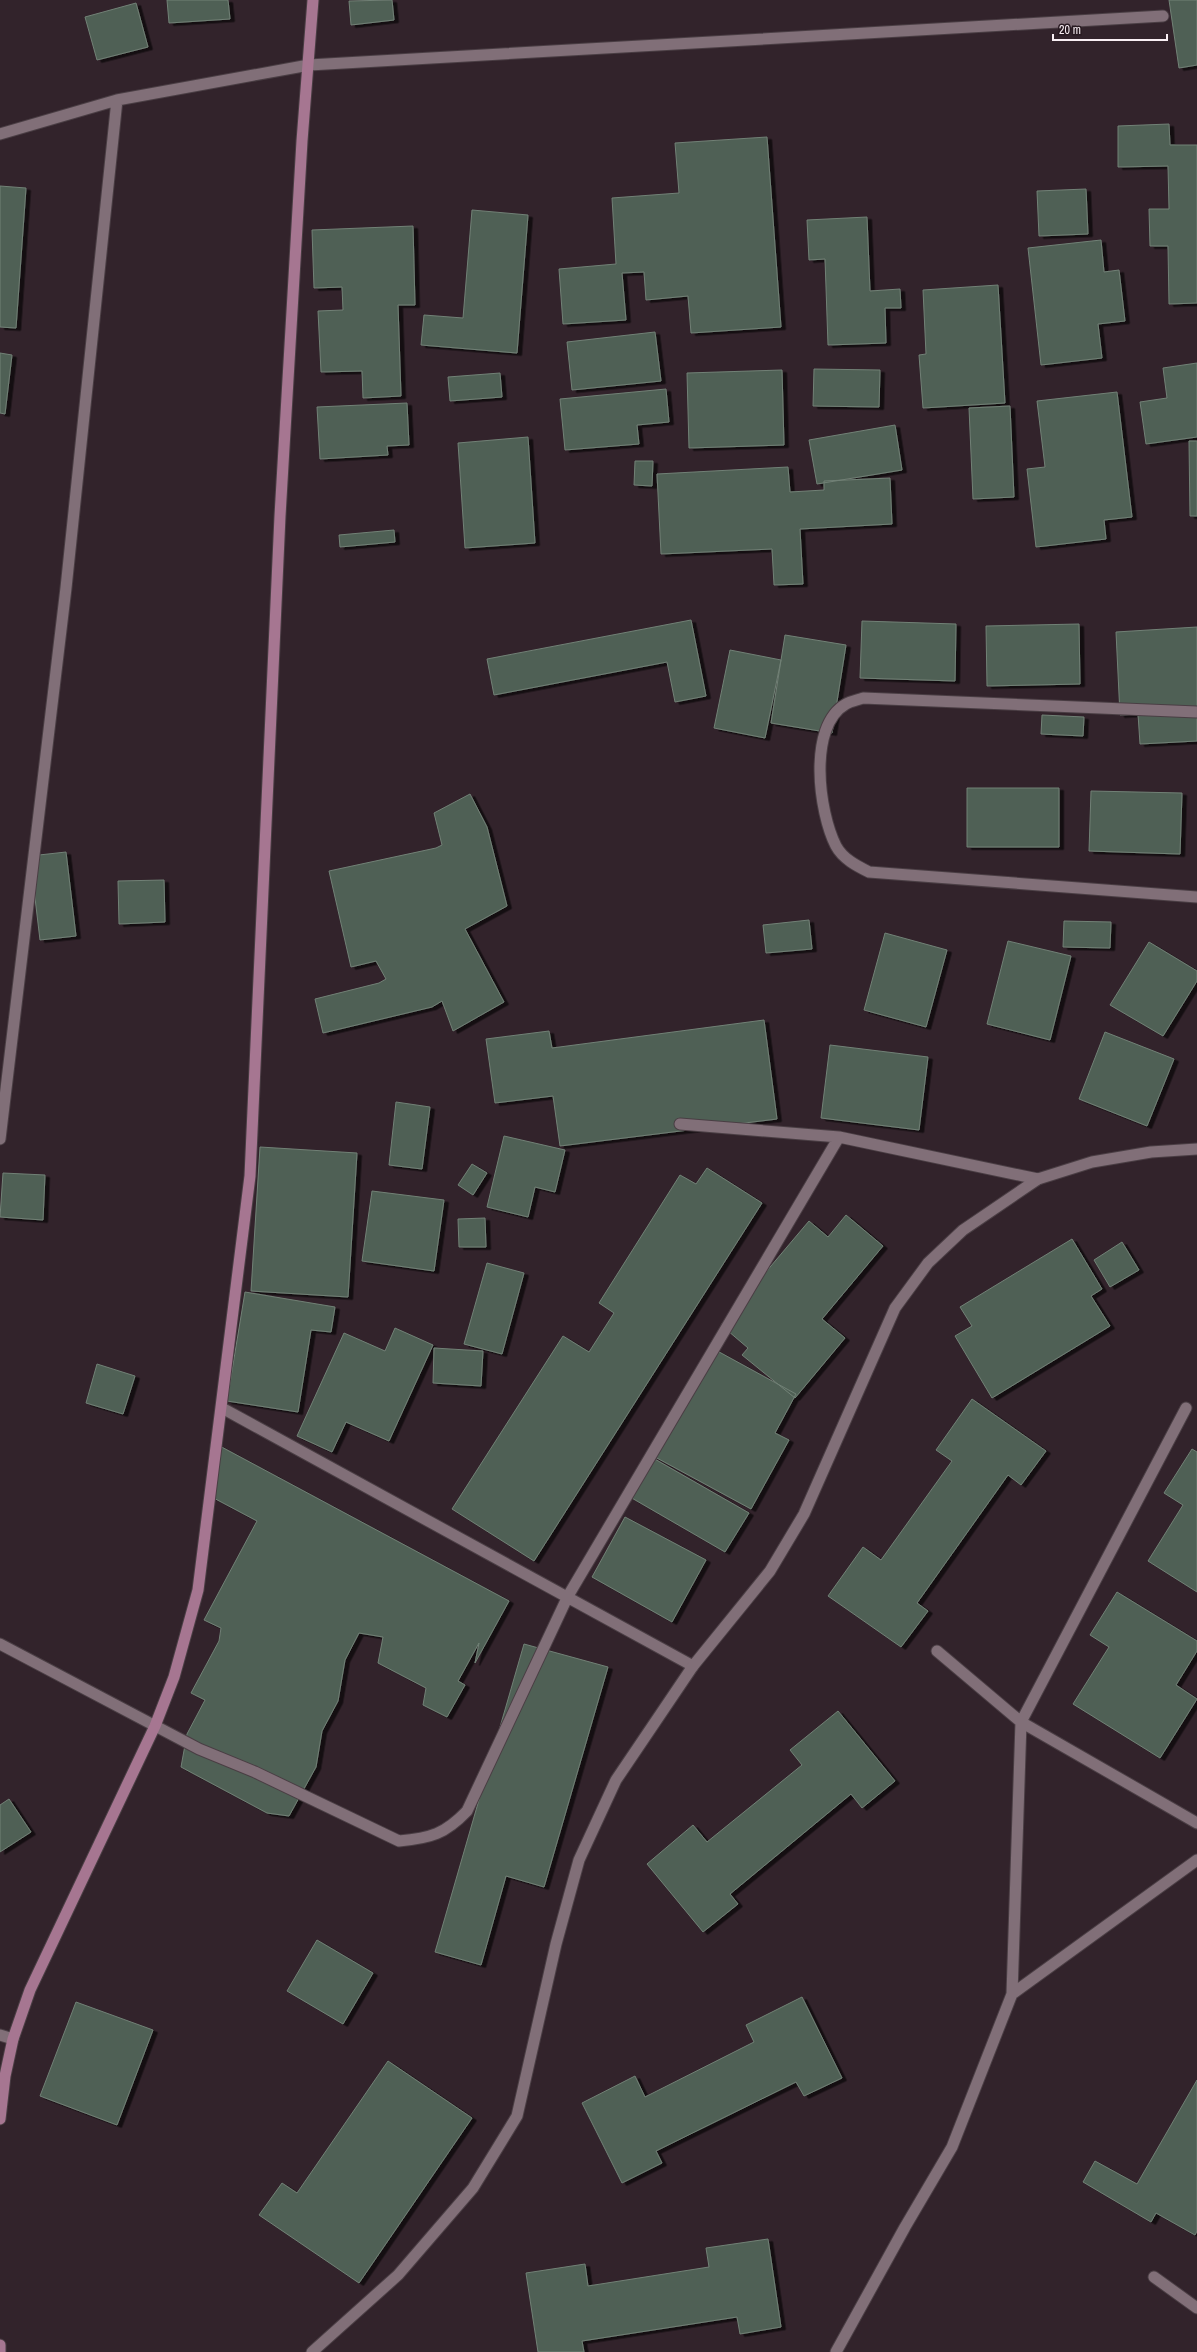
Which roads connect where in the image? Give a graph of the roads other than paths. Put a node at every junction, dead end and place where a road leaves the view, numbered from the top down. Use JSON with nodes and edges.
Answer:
{"nodes":[{"id":1,"x":313,"y":0,"type":"edge"},
{"id":2,"x":1163,"y":16,"type":"dead end"},
{"id":3,"x":309,"y":65,"type":"junction"},
{"id":4,"x":117,"y":100,"type":"junction"},
{"id":5,"x":0,"y":134,"type":"edge"},
{"id":6,"x":1197,"y":712,"type":"edge"},
{"id":7,"x":1197,"y":897,"type":"edge"},
{"id":8,"x":680,"y":1124,"type":"dead end"},
{"id":9,"x":839,"y":1137,"type":"junction"},
{"id":10,"x":0,"y":1138,"type":"edge"},
{"id":11,"x":1197,"y":1149,"type":"edge"},
{"id":12,"x":1038,"y":1179,"type":"junction"},
{"id":13,"x":222,"y":1408,"type":"junction"},
{"id":14,"x":1186,"y":1408,"type":"dead end"},
{"id":15,"x":568,"y":1596,"type":"junction"},
{"id":16,"x":0,"y":1644,"type":"edge"},
{"id":17,"x":938,"y":1651,"type":"dead end"},
{"id":18,"x":693,"y":1666,"type":"junction"},
{"id":19,"x":1021,"y":1722,"type":"junction"},
{"id":20,"x":154,"y":1726,"type":"junction"},
{"id":21,"x":1197,"y":1824,"type":"edge"},
{"id":22,"x":1197,"y":1860,"type":"edge"},
{"id":23,"x":1012,"y":1994,"type":"junction"},
{"id":24,"x":0,"y":2035,"type":"edge"},
{"id":25,"x":13,"y":2039,"type":"junction"},
{"id":26,"x":0,"y":2119,"type":"edge"},
{"id":27,"x":1154,"y":2277,"type":"dead end"},
{"id":28,"x":1197,"y":2308,"type":"edge"},
{"id":29,"x":0,"y":2345,"type":"edge"},
{"id":30,"x":0,"y":2352,"type":"edge"},
{"id":31,"x":312,"y":2352,"type":"edge"},
{"id":32,"x":836,"y":2352,"type":"edge"}],
"edges":[{"from":1,"to":3,"type":"main road"},
{"from":2,"to":3,"type":"street"},
{"from":3,"to":4,"type":"street"},
{"from":3,"to":13,"type":"main road"},
{"from":4,"to":5,"type":"street"},
{"from":4,"to":10,"type":"street"},
{"from":6,"to":7,"type":"street"},
{"from":8,"to":9,"type":"street"},
{"from":9,"to":12,"type":"street"},
{"from":9,"to":15,"type":"street"},
{"from":11,"to":12,"type":"street"},
{"from":12,"to":18,"type":"street"},
{"from":13,"to":15,"type":"street"},
{"from":13,"to":20,"type":"main road"},
{"from":14,"to":19,"type":"street"},
{"from":15,"to":18,"type":"street"},
{"from":15,"to":20,"type":"street"},
{"from":16,"to":20,"type":"street"},
{"from":17,"to":19,"type":"street"},
{"from":18,"to":31,"type":"street"},
{"from":19,"to":21,"type":"street"},
{"from":19,"to":23,"type":"street"},
{"from":20,"to":25,"type":"main road"},
{"from":22,"to":23,"type":"street"},
{"from":23,"to":32,"type":"street"},
{"from":24,"to":25,"type":"street"},
{"from":25,"to":26,"type":"main road"},
{"from":27,"to":28,"type":"street"},
{"from":29,"to":30,"type":"main road"}]}
